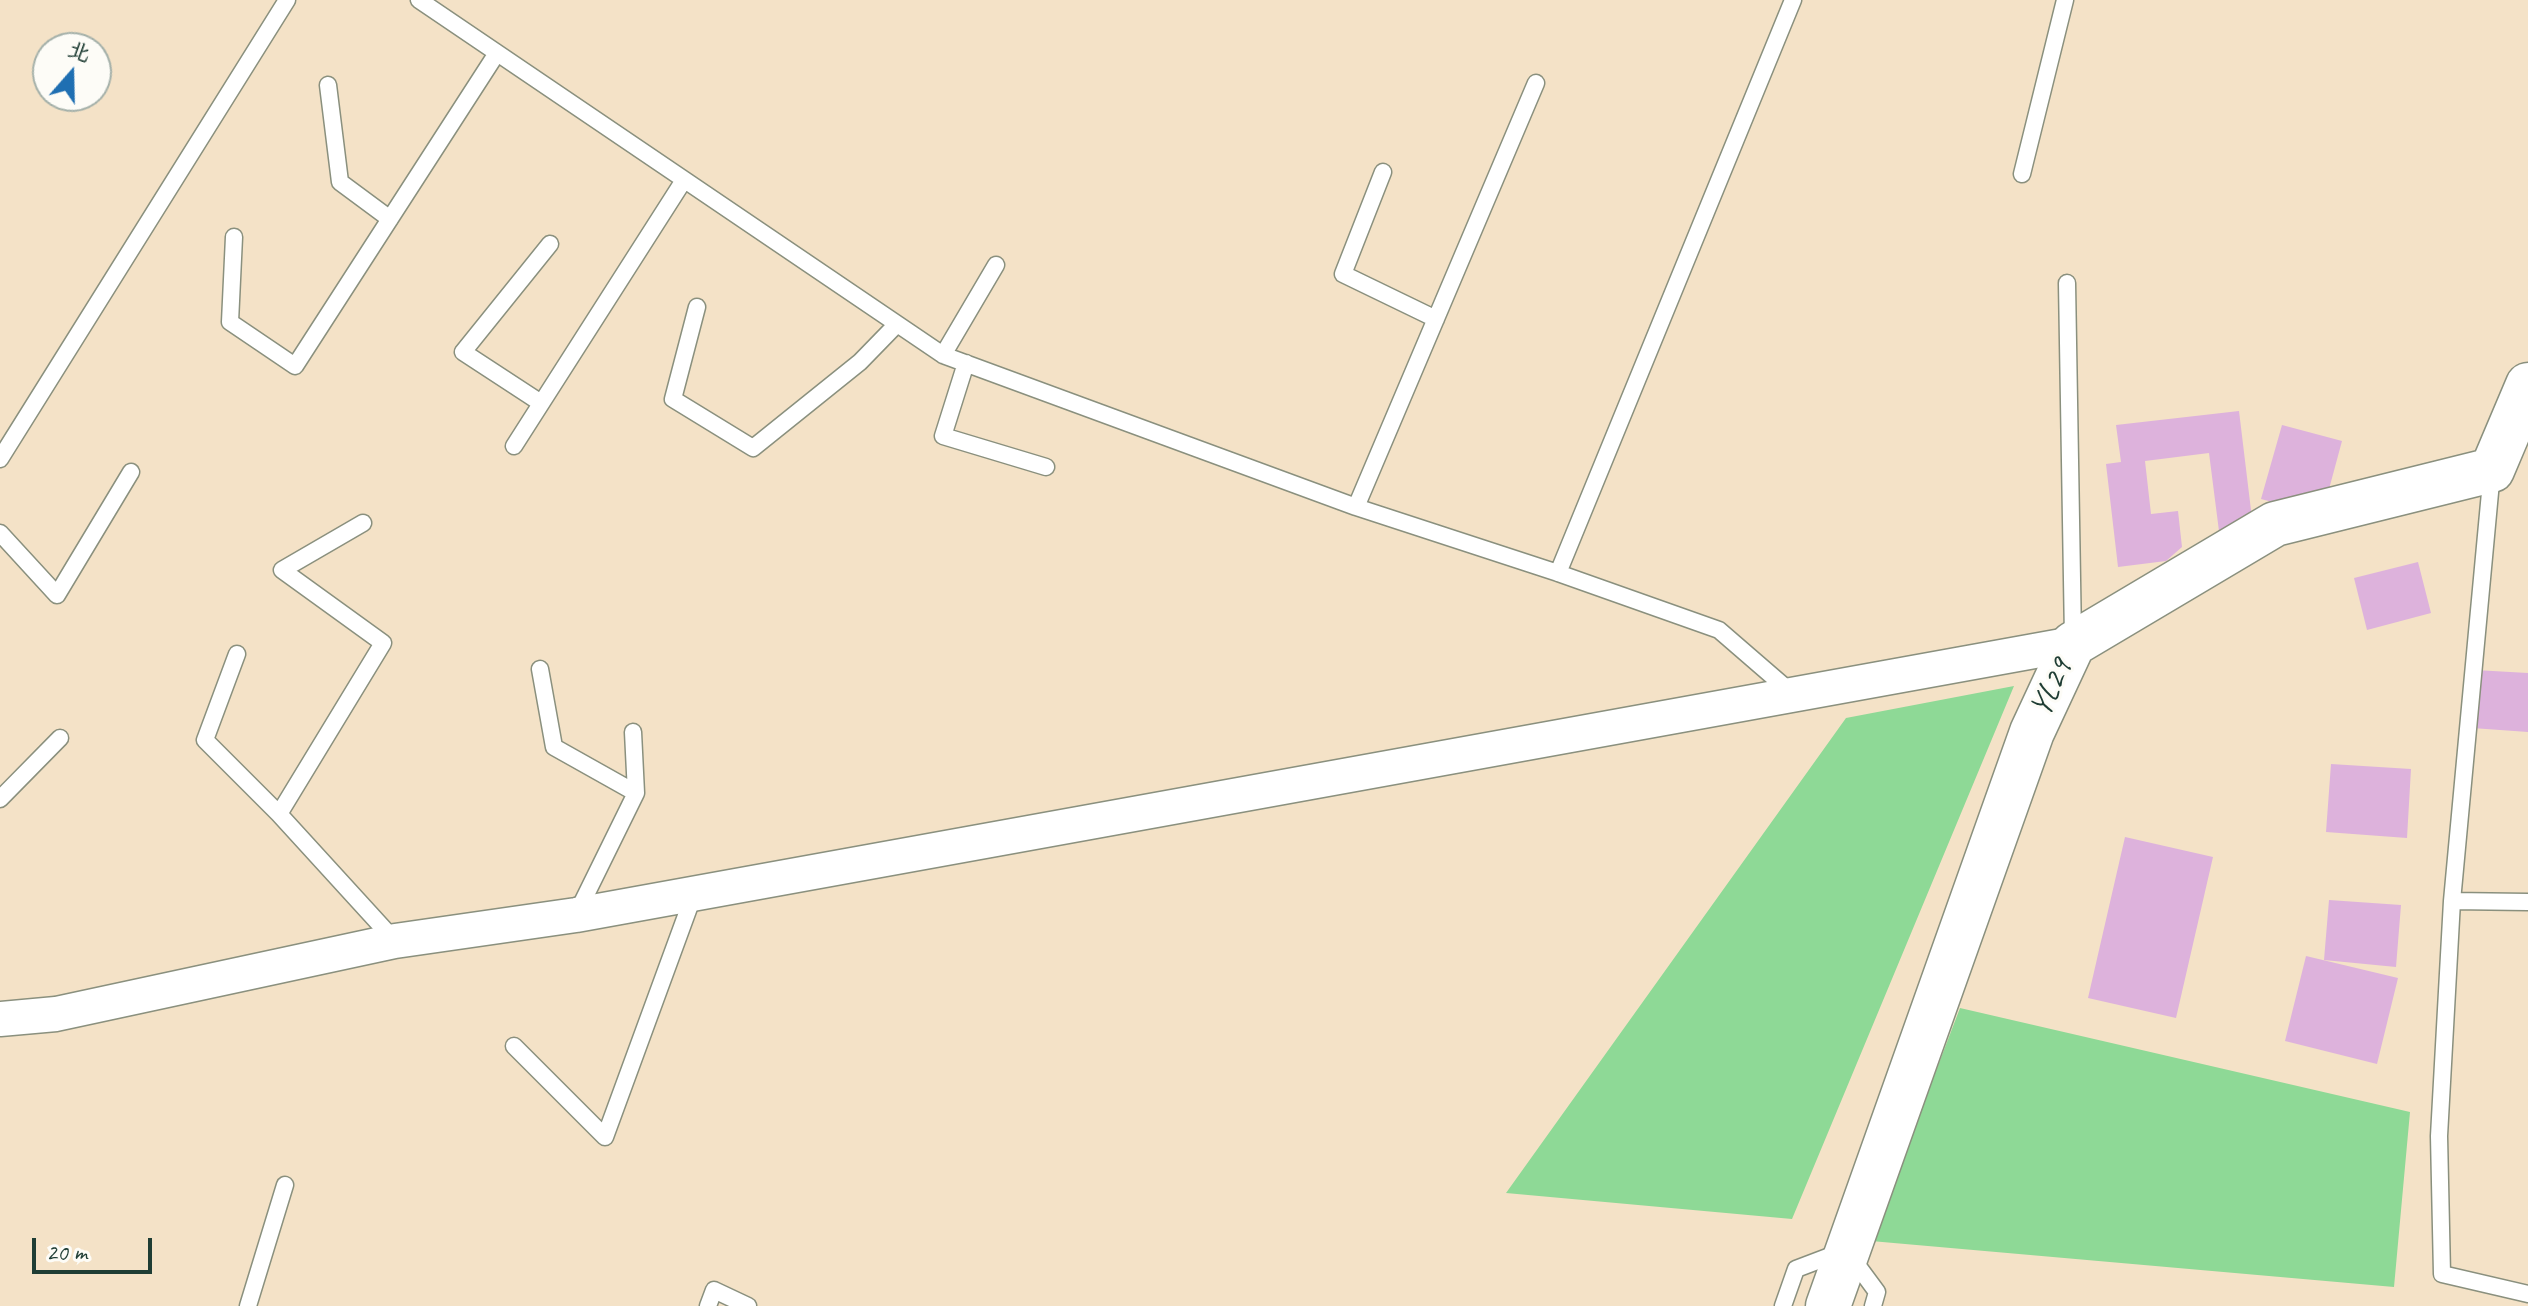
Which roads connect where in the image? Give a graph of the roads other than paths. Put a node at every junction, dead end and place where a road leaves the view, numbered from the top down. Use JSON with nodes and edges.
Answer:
{"nodes":[{"id":1,"x":287,"y":0,"type":"edge"},
{"id":2,"x":419,"y":0,"type":"edge"},
{"id":3,"x":1793,"y":0,"type":"edge"},
{"id":4,"x":2065,"y":0,"type":"edge"},
{"id":5,"x":497,"y":53,"type":"junction"},
{"id":6,"x":1536,"y":83,"type":"dead end"},
{"id":7,"x":328,"y":85,"type":"dead end"},
{"id":8,"x":1383,"y":172,"type":"dead end"},
{"id":9,"x":2022,"y":174,"type":"dead end"},
{"id":10,"x":684,"y":180,"type":"junction"},
{"id":11,"x":390,"y":219,"type":"junction"},
{"id":12,"x":234,"y":237,"type":"dead end"},
{"id":13,"x":550,"y":244,"type":"dead end"},
{"id":14,"x":996,"y":265,"type":"dead end"},
{"id":15,"x":2067,"y":283,"type":"dead end"},
{"id":16,"x":697,"y":307,"type":"dead end"},
{"id":17,"x":1436,"y":319,"type":"junction"},
{"id":18,"x":897,"y":324,"type":"junction"},
{"id":19,"x":943,"y":355,"type":"junction"},
{"id":20,"x":966,"y":363,"type":"junction"},
{"id":21,"x":2528,"y":385,"type":"edge"},
{"id":22,"x":541,"y":403,"type":"junction"},
{"id":23,"x":514,"y":446,"type":"dead end"},
{"id":24,"x":0,"y":459,"type":"edge"},
{"id":25,"x":1046,"y":467,"type":"dead end"},
{"id":26,"x":2492,"y":470,"type":"junction"},
{"id":27,"x":131,"y":472,"type":"dead end"},
{"id":28,"x":1356,"y":507,"type":"junction"},
{"id":29,"x":363,"y":523,"type":"dead end"},
{"id":30,"x":0,"y":533,"type":"edge"},
{"id":31,"x":1558,"y":573,"type":"junction"},
{"id":32,"x":2073,"y":644,"type":"junction"},
{"id":33,"x":237,"y":654,"type":"dead end"},
{"id":34,"x":540,"y":669,"type":"dead end"},
{"id":35,"x":1795,"y":696,"type":"junction"},
{"id":36,"x":633,"y":732,"type":"dead end"},
{"id":37,"x":60,"y":738,"type":"dead end"},
{"id":38,"x":636,"y":793,"type":"junction"},
{"id":39,"x":0,"y":799,"type":"edge"},
{"id":40,"x":279,"y":814,"type":"junction"},
{"id":41,"x":694,"y":894,"type":"junction"},
{"id":42,"x":2452,"y":901,"type":"junction"},
{"id":43,"x":2528,"y":902,"type":"edge"},
{"id":44,"x":576,"y":915,"type":"junction"},
{"id":45,"x":395,"y":941,"type":"junction"},
{"id":46,"x":0,"y":1019,"type":"edge"},
{"id":47,"x":514,"y":1046,"type":"dead end"},
{"id":48,"x":285,"y":1185,"type":"dead end"},
{"id":49,"x":1846,"y":1250,"type":"junction"},
{"id":50,"x":2528,"y":1294,"type":"edge"},
{"id":51,"x":248,"y":1306,"type":"edge"},
{"id":52,"x":708,"y":1306,"type":"edge"},
{"id":53,"x":748,"y":1306,"type":"edge"},
{"id":54,"x":1783,"y":1306,"type":"edge"},
{"id":55,"x":1828,"y":1306,"type":"edge"},
{"id":56,"x":1873,"y":1306,"type":"edge"}],
"edges":[{"from":1,"to":24,"type":"lane"},
{"from":2,"to":5,"type":"lane"},
{"from":3,"to":31,"type":"lane"},
{"from":4,"to":9,"type":"lane"},
{"from":5,"to":10,"type":"lane"},
{"from":5,"to":11,"type":"lane"},
{"from":6,"to":17,"type":"lane"},
{"from":7,"to":11,"type":"lane"},
{"from":8,"to":17,"type":"lane"},
{"from":10,"to":18,"type":"lane"},
{"from":10,"to":22,"type":"lane"},
{"from":11,"to":12,"type":"lane"},
{"from":13,"to":22,"type":"lane"},
{"from":14,"to":19,"type":"lane"},
{"from":15,"to":32,"type":"lane"},
{"from":16,"to":18,"type":"lane"},
{"from":17,"to":28,"type":"lane"},
{"from":18,"to":19,"type":"lane"},
{"from":19,"to":20,"type":"lane"},
{"from":20,"to":25,"type":"lane"},
{"from":20,"to":28,"type":"lane"},
{"from":21,"to":26,"type":"street"},
{"from":22,"to":23,"type":"lane"},
{"from":26,"to":32,"type":"street","name":"YL29"},
{"from":26,"to":42,"type":"lane"},
{"from":27,"to":30,"type":"lane"},
{"from":28,"to":31,"type":"lane"},
{"from":29,"to":40,"type":"lane"},
{"from":31,"to":35,"type":"lane"},
{"from":32,"to":35,"type":"street"},
{"from":32,"to":49,"type":"street","name":"YL29"},
{"from":33,"to":40,"type":"lane"},
{"from":34,"to":38,"type":"lane"},
{"from":35,"to":41,"type":"street"},
{"from":36,"to":38,"type":"lane"},
{"from":37,"to":39,"type":"lane"},
{"from":38,"to":44,"type":"lane"},
{"from":40,"to":45,"type":"lane"},
{"from":41,"to":44,"type":"street"},
{"from":41,"to":47,"type":"lane"},
{"from":42,"to":43,"type":"lane"},
{"from":42,"to":50,"type":"lane"},
{"from":44,"to":45,"type":"street"},
{"from":45,"to":46,"type":"street"},
{"from":48,"to":51,"type":"lane"},
{"from":49,"to":54,"type":"lane"},
{"from":49,"to":55,"type":"street","name":"YL29"},
{"from":49,"to":56,"type":"lane"},
{"from":52,"to":53,"type":"lane"}]}
